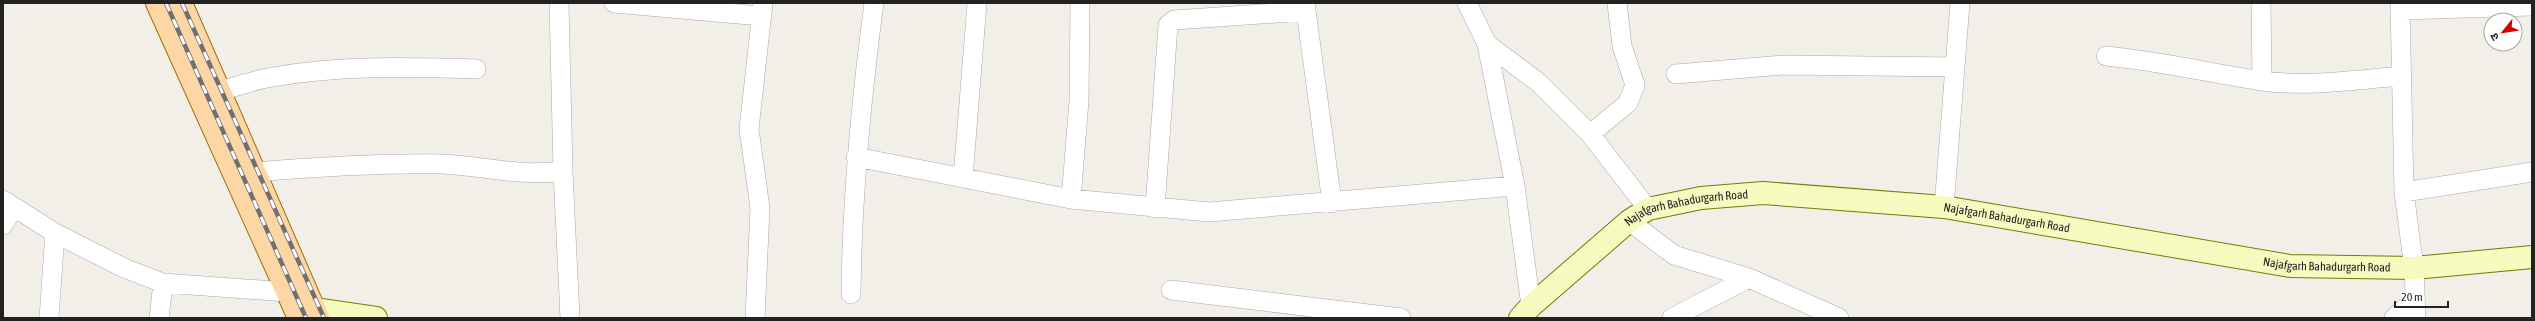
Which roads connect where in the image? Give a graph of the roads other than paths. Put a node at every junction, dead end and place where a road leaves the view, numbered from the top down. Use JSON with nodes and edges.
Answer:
{"nodes":[{"id":1,"x":157,"y":3,"type":"edge"},
{"id":2,"x":181,"y":3,"type":"edge"},
{"id":3,"x":559,"y":3,"type":"edge"},
{"id":4,"x":614,"y":3,"type":"edge"},
{"id":5,"x":874,"y":3,"type":"edge"},
{"id":6,"x":977,"y":3,"type":"edge"},
{"id":7,"x":1080,"y":3,"type":"edge"},
{"id":8,"x":1467,"y":3,"type":"edge"},
{"id":9,"x":1617,"y":3,"type":"edge"},
{"id":10,"x":1960,"y":3,"type":"edge"},
{"id":11,"x":2261,"y":3,"type":"edge"},
{"id":12,"x":2401,"y":6,"type":"edge"},
{"id":13,"x":2532,"y":6,"type":"edge"},
{"id":14,"x":1306,"y":7,"type":"edge"},
{"id":15,"x":762,"y":10,"type":"edge"},
{"id":16,"x":1487,"y":44,"type":"junction"},
{"id":17,"x":2106,"y":56,"type":"dead end"},
{"id":18,"x":1955,"y":67,"type":"junction"},
{"id":19,"x":476,"y":69,"type":"dead end"},
{"id":20,"x":1676,"y":74,"type":"dead end"},
{"id":21,"x":2401,"y":76,"type":"junction"},
{"id":22,"x":2262,"y":80,"type":"junction"},
{"id":23,"x":220,"y":91,"type":"junction"},
{"id":24,"x":1590,"y":134,"type":"junction"},
{"id":25,"x":856,"y":157,"type":"junction"},
{"id":26,"x":563,"y":171,"type":"junction"},
{"id":27,"x":256,"y":172,"type":"junction"},
{"id":28,"x":2532,"y":172,"type":"edge"},
{"id":29,"x":963,"y":178,"type":"junction"},
{"id":30,"x":1515,"y":186,"type":"junction"},
{"id":31,"x":2404,"y":192,"type":"junction"},
{"id":32,"x":1071,"y":199,"type":"junction"},
{"id":33,"x":8,"y":203,"type":"edge"},
{"id":34,"x":1332,"y":203,"type":"junction"},
{"id":35,"x":1944,"y":207,"type":"junction"},
{"id":36,"x":1154,"y":208,"type":"junction"},
{"id":37,"x":1648,"y":209,"type":"junction"},
{"id":38,"x":1629,"y":221,"type":"junction"},
{"id":39,"x":3,"y":225,"type":"edge"},
{"id":40,"x":55,"y":233,"type":"junction"},
{"id":41,"x":2532,"y":257,"type":"edge"},
{"id":42,"x":2414,"y":268,"type":"junction"},
{"id":43,"x":1749,"y":278,"type":"junction"},
{"id":44,"x":162,"y":283,"type":"junction"},
{"id":45,"x":1171,"y":290,"type":"dead end"},
{"id":46,"x":288,"y":292,"type":"junction"},
{"id":47,"x":851,"y":294,"type":"dead end"},
{"id":48,"x":2415,"y":309,"type":"edge"},
{"id":49,"x":1802,"y":310,"type":"edge"},
{"id":50,"x":1526,"y":312,"type":"edge"},
{"id":51,"x":310,"y":315,"type":"edge"},
{"id":52,"x":49,"y":318,"type":"edge"},
{"id":53,"x":159,"y":318,"type":"edge"},
{"id":54,"x":376,"y":318,"type":"edge"},
{"id":55,"x":570,"y":318,"type":"edge"},
{"id":56,"x":755,"y":318,"type":"edge"},
{"id":57,"x":1401,"y":318,"type":"edge"},
{"id":58,"x":1672,"y":318,"type":"edge"},
{"id":59,"x":1839,"y":318,"type":"edge"},
{"id":60,"x":2394,"y":318,"type":"edge"}],
"edges":[{"from":1,"to":46,"type":"main road"},
{"from":2,"to":23,"type":"main road"},
{"from":3,"to":26,"type":"street"},
{"from":4,"to":15,"type":"street"},
{"from":5,"to":25,"type":"street"},
{"from":6,"to":29,"type":"street"},
{"from":7,"to":32,"type":"street"},
{"from":8,"to":16,"type":"street"},
{"from":9,"to":24,"type":"street"},
{"from":10,"to":18,"type":"street"},
{"from":11,"to":22,"type":"street"},
{"from":12,"to":13,"type":"street"},
{"from":12,"to":21,"type":"street"},
{"from":14,"to":34,"type":"street"},
{"from":14,"to":36,"type":"street"},
{"from":15,"to":56,"type":"street"},
{"from":16,"to":24,"type":"street"},
{"from":16,"to":30,"type":"street"},
{"from":17,"to":22,"type":"street"},
{"from":18,"to":20,"type":"street"},
{"from":18,"to":35,"type":"street"},
{"from":19,"to":23,"type":"street"},
{"from":21,"to":22,"type":"street"},
{"from":21,"to":31,"type":"street"},
{"from":23,"to":27,"type":"main road"},
{"from":24,"to":37,"type":"street"},
{"from":25,"to":29,"type":"street"},
{"from":25,"to":47,"type":"street"},
{"from":26,"to":27,"type":"street"},
{"from":26,"to":55,"type":"street"},
{"from":27,"to":51,"type":"main road"},
{"from":28,"to":31,"type":"street"},
{"from":29,"to":32,"type":"street"},
{"from":30,"to":34,"type":"street"},
{"from":30,"to":50,"type":"street"},
{"from":31,"to":42,"type":"street"},
{"from":32,"to":36,"type":"street"},
{"from":33,"to":39,"type":"street"},
{"from":33,"to":40,"type":"street"},
{"from":34,"to":36,"type":"street"},
{"from":35,"to":37,"type":"street","name":"Najafgarh Bahadurgarh Road"},
{"from":35,"to":42,"type":"street","name":"Najafgarh Bahadurgarh Road"},
{"from":37,"to":38,"type":"street","name":"Najafgarh Bahadurgarh Road"},
{"from":38,"to":43,"type":"street"},
{"from":38,"to":50,"type":"street","name":"Najafgarh Bahadurgarh Road"},
{"from":40,"to":44,"type":"street"},
{"from":40,"to":52,"type":"street"},
{"from":41,"to":42,"type":"street","name":"Najafgarh Bahadurgarh Road"},
{"from":42,"to":48,"type":"street"},
{"from":43,"to":49,"type":"street"},
{"from":43,"to":58,"type":"street"},
{"from":44,"to":46,"type":"street"},
{"from":44,"to":53,"type":"street"},
{"from":45,"to":57,"type":"street"},
{"from":46,"to":51,"type":"main road"},
{"from":48,"to":60,"type":"street"},
{"from":49,"to":59,"type":"street"},
{"from":51,"to":54,"type":"street"}]}
